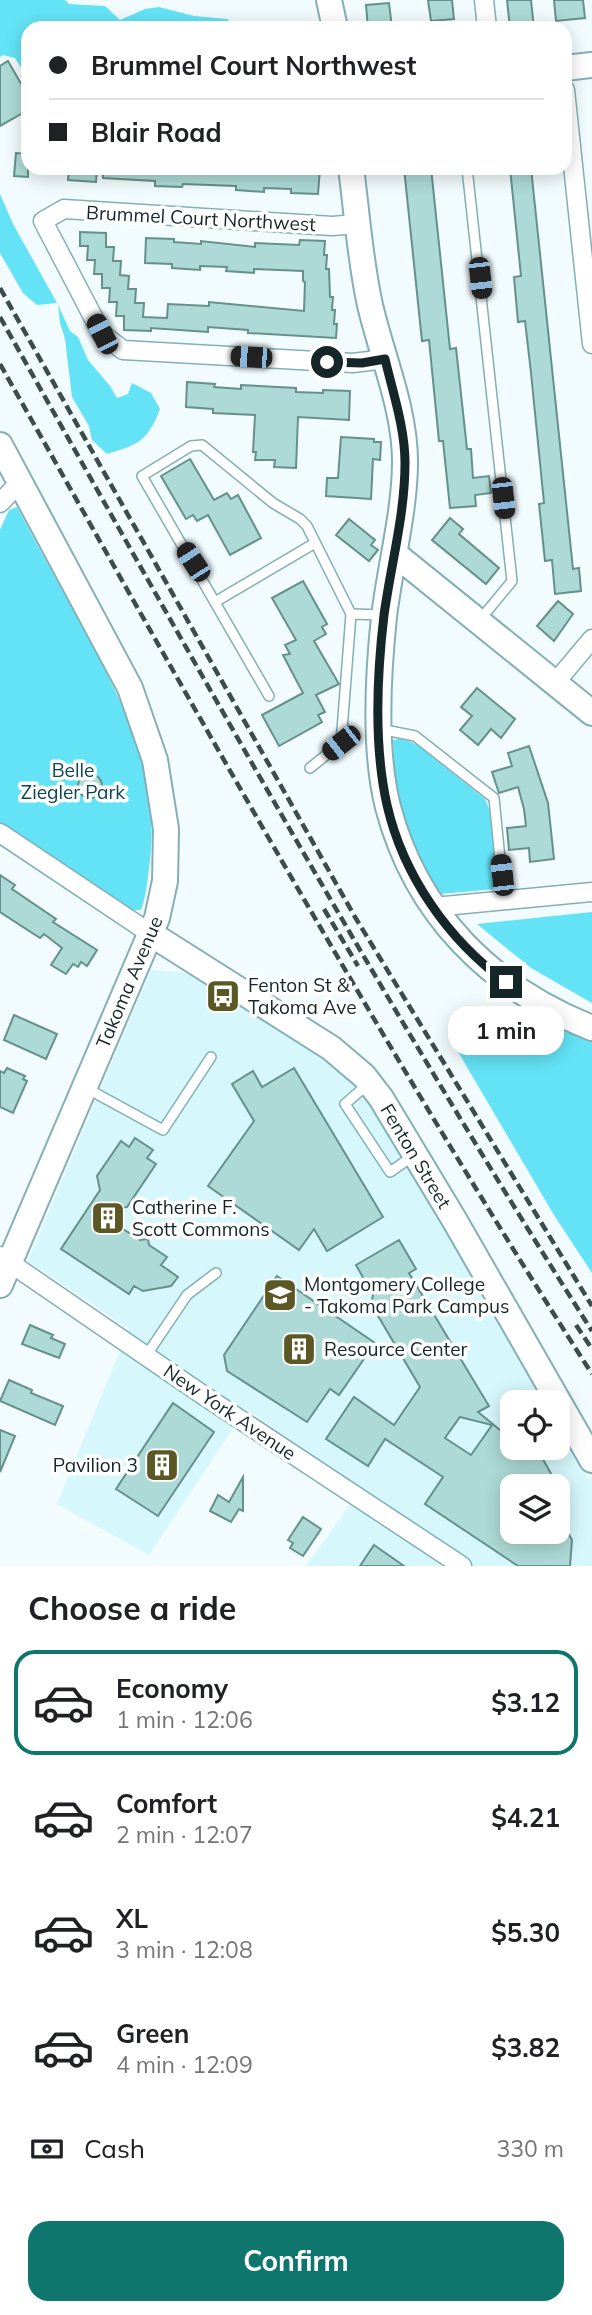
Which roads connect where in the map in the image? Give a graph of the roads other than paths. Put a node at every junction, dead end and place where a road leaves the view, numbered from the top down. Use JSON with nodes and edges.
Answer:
{"nodes":[{"id":1,"x":329,"y":0,"type":"edge"},
{"id":2,"x":484,"y":0,"type":"edge"},
{"id":3,"x":334,"y":21,"type":"edge"},
{"id":4,"x":486,"y":21,"type":"edge"},
{"id":5,"x":592,"y":65,"type":"edge"},
{"id":6,"x":572,"y":67,"type":"edge"},
{"id":7,"x":572,"y":156,"type":"edge"},
{"id":8,"x":352,"y":175,"type":"edge"},
{"id":9,"x":468,"y":175,"type":"edge"},
{"id":10,"x":358,"y":224,"type":"junction"},
{"id":11,"x":592,"y":344,"type":"edge"},
{"id":12,"x":385,"y":359,"type":"junction"},
{"id":13,"x":0,"y":445,"type":"edge"},
{"id":14,"x":20,"y":482,"type":"junction"},
{"id":15,"x":0,"y":503,"type":"edge"},
{"id":16,"x":315,"y":543,"type":"junction"},
{"id":17,"x":395,"y":554,"type":"junction"},
{"id":18,"x":215,"y":602,"type":"junction"},
{"id":19,"x":351,"y":614,"type":"junction"},
{"id":20,"x":384,"y":615,"type":"junction"},
{"id":21,"x":479,"y":622,"type":"junction"},
{"id":22,"x":592,"y":639,"type":"edge"},
{"id":23,"x":555,"y":683,"type":"junction"},
{"id":24,"x":269,"y":696,"type":"dead end"},
{"id":25,"x":592,"y":713,"type":"edge"},
{"id":26,"x":380,"y":729,"type":"junction"},
{"id":27,"x":310,"y":768,"type":"dead end"},
{"id":28,"x":0,"y":834,"type":"edge"},
{"id":29,"x":592,"y":892,"type":"edge"},
{"id":30,"x":504,"y":900,"type":"junction"},
{"id":31,"x":433,"y":907,"type":"junction"},
{"id":32,"x":151,"y":934,"type":"junction"},
{"id":33,"x":592,"y":1028,"type":"edge"},
{"id":34,"x":211,"y":1057,"type":"dead end"},
{"id":35,"x":370,"y":1083,"type":"junction"},
{"id":36,"x":85,"y":1087,"type":"junction"},
{"id":37,"x":415,"y":1155,"type":"junction"},
{"id":38,"x":5,"y":1259,"type":"edge"},
{"id":39,"x":216,"y":1273,"type":"dead end"},
{"id":40,"x":0,"y":1285,"type":"edge"},
{"id":41,"x":146,"y":1356,"type":"junction"},
{"id":42,"x":592,"y":1460,"type":"edge"},
{"id":43,"x":462,"y":1566,"type":"edge"}],
"edges":[{"from":1,"to":3,"type":"street"},
{"from":2,"to":4,"type":"street"},
{"from":5,"to":6,"type":"street"},
{"from":7,"to":11,"type":"street"},
{"from":8,"to":10,"type":"street"},
{"from":9,"to":21,"type":"lane"},
{"from":10,"to":12,"type":"street"},
{"from":10,"to":12,"type":"street","name":"Brummel Court Northwest"},
{"from":12,"to":17,"type":"street"},
{"from":13,"to":14,"type":"street","name":"Takoma Avenue"},
{"from":14,"to":15,"type":"street"},
{"from":14,"to":32,"type":"street","name":"Takoma Avenue"},
{"from":16,"to":18,"type":"lane"},
{"from":16,"to":18,"type":"lane"},
{"from":16,"to":19,"type":"lane"},
{"from":17,"to":20,"type":"street"},
{"from":17,"to":21,"type":"street"},
{"from":18,"to":24,"type":"lane"},
{"from":19,"to":20,"type":"lane"},
{"from":19,"to":27,"type":"lane"},
{"from":20,"to":26,"type":"street"},
{"from":21,"to":23,"type":"street"},
{"from":22,"to":23,"type":"street"},
{"from":23,"to":25,"type":"street"},
{"from":26,"to":30,"type":"lane"},
{"from":26,"to":31,"type":"street"},
{"from":28,"to":32,"type":"street"},
{"from":29,"to":30,"type":"street"},
{"from":30,"to":31,"type":"street"},
{"from":31,"to":33,"type":"street"},
{"from":32,"to":35,"type":"street","name":"Fenton Street"},
{"from":32,"to":36,"type":"street","name":"Takoma Avenue"},
{"from":34,"to":36,"type":"lane"},
{"from":35,"to":37,"type":"street","name":"Fenton Street"},
{"from":35,"to":37,"type":"lane"},
{"from":36,"to":38,"type":"street","name":"Takoma Avenue"},
{"from":37,"to":42,"type":"street","name":"Fenton Street"},
{"from":38,"to":40,"type":"street","name":"Takoma Avenue"},
{"from":38,"to":41,"type":"street","name":"New York Avenue"},
{"from":39,"to":41,"type":"lane"},
{"from":41,"to":43,"type":"street","name":"New York Avenue"}]}
